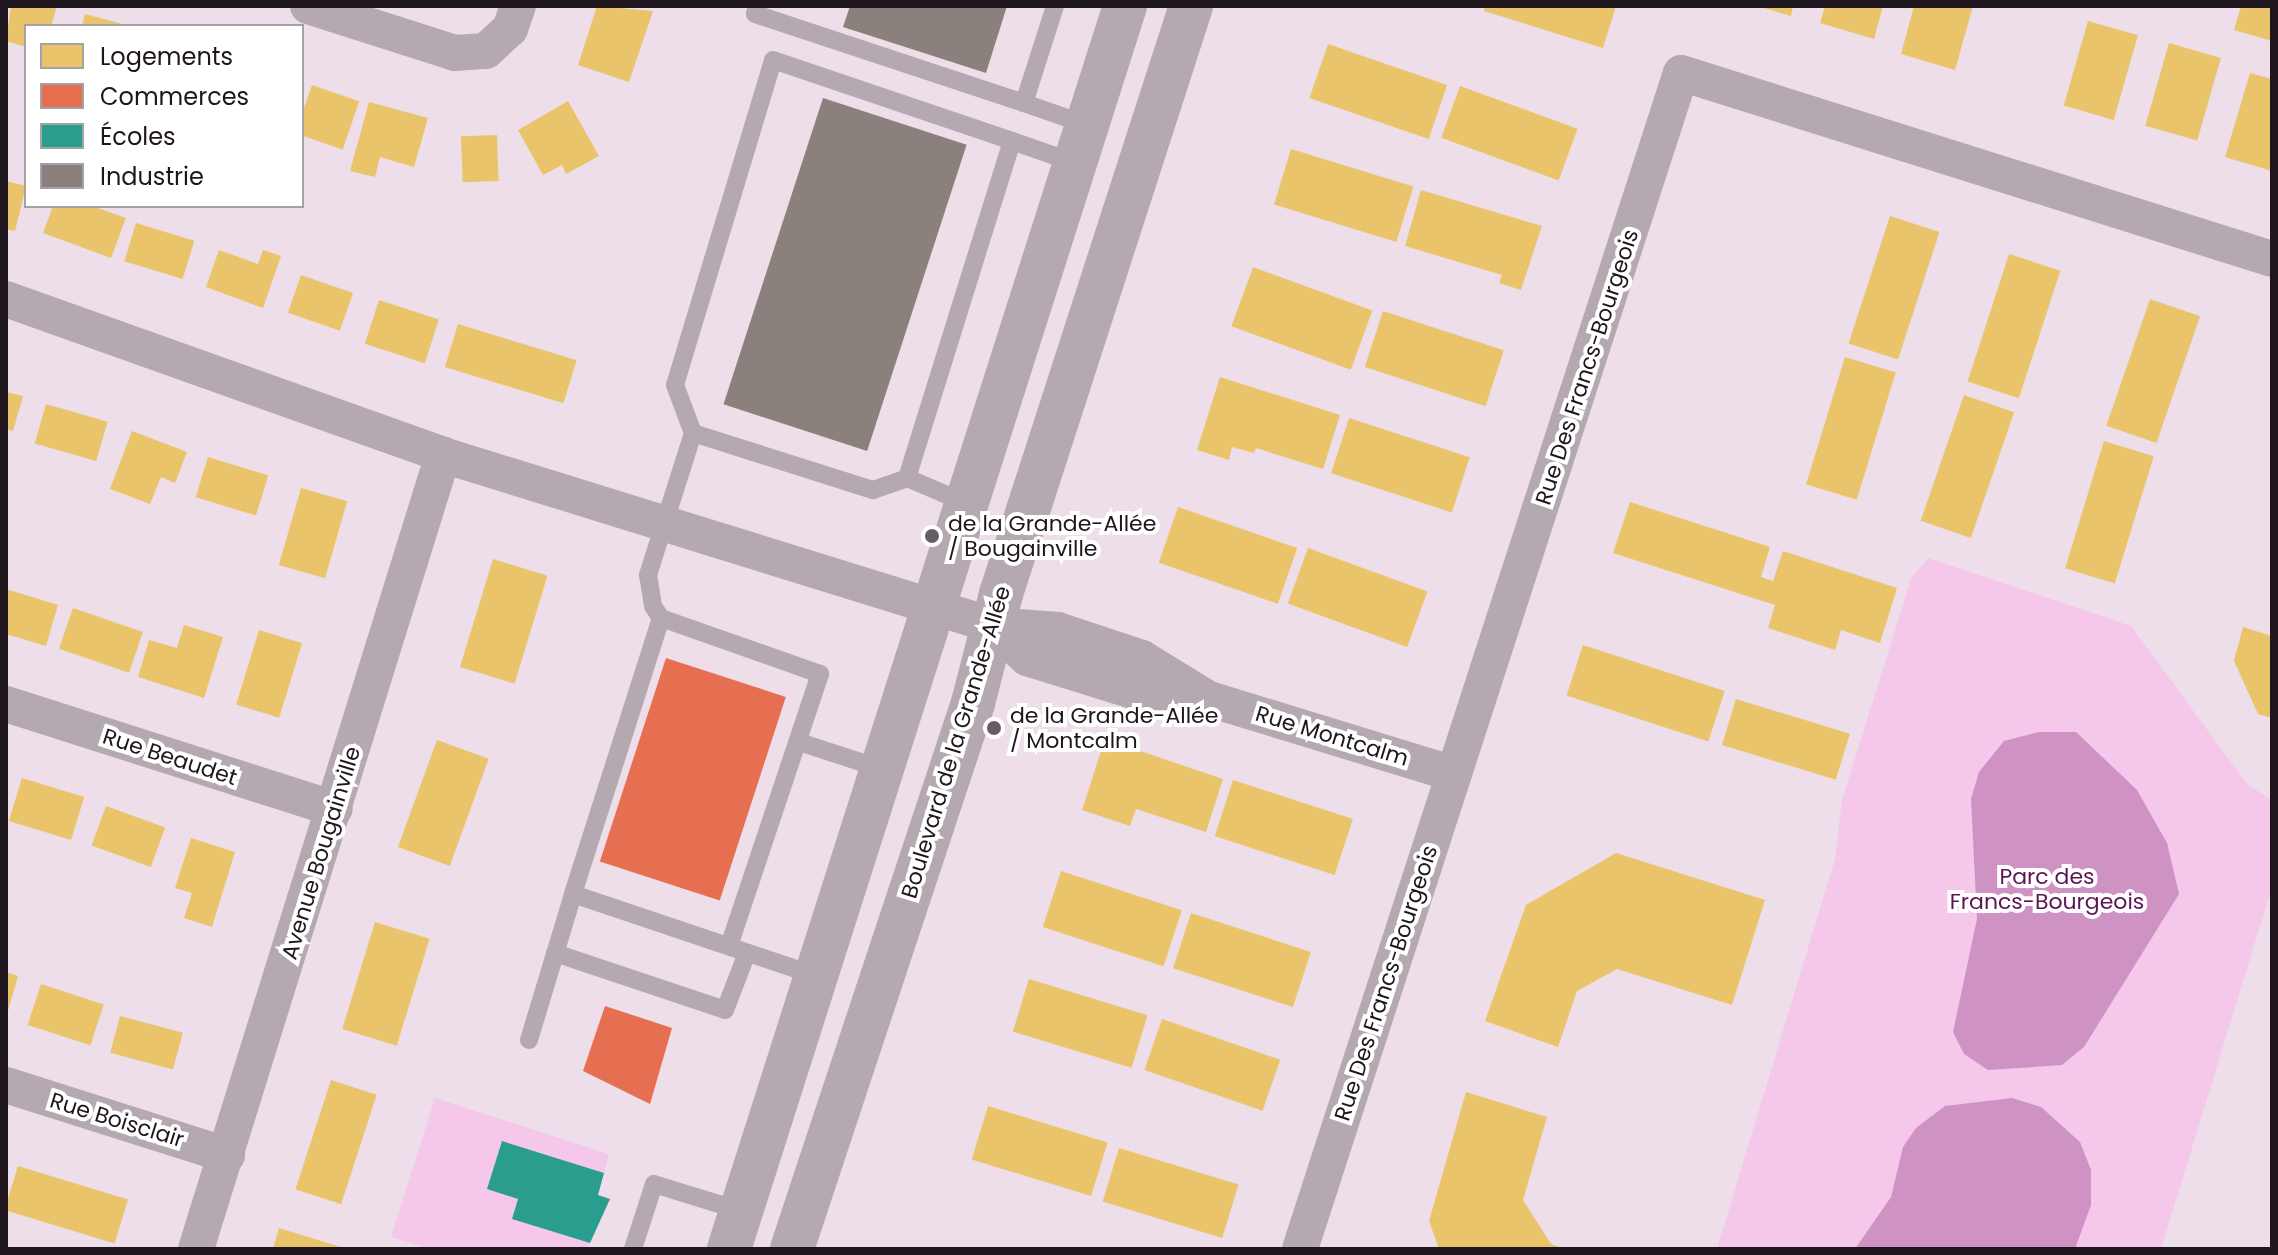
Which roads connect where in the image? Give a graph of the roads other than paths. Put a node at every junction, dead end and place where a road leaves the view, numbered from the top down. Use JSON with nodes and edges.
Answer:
{"nodes":[{"id":1,"x":308,"y":6,"type":"edge"},
{"id":2,"x":518,"y":6,"type":"edge"},
{"id":3,"x":757,"y":6,"type":"edge"},
{"id":4,"x":1055,"y":6,"type":"edge"},
{"id":5,"x":1125,"y":6,"type":"edge"},
{"id":6,"x":1191,"y":6,"type":"edge"},
{"id":7,"x":1024,"y":103,"type":"junction"},
{"id":8,"x":1012,"y":141,"type":"junction"},
{"id":9,"x":1081,"y":144,"type":"junction"},
{"id":10,"x":2272,"y":259,"type":"edge"},
{"id":11,"x":6,"y":299,"type":"edge"},
{"id":12,"x":693,"y":433,"type":"junction"},
{"id":13,"x":443,"y":455,"type":"junction"},
{"id":14,"x":907,"y":478,"type":"junction"},
{"id":15,"x":966,"y":503,"type":"junction"},
{"id":16,"x":664,"y":523,"type":"junction"},
{"id":17,"x":934,"y":606,"type":"junction"},
{"id":18,"x":661,"y":618,"type":"junction"},
{"id":19,"x":992,"y":625,"type":"junction"},
{"id":20,"x":6,"y":704,"type":"edge"},
{"id":21,"x":799,"y":742,"type":"junction"},
{"id":22,"x":882,"y":769,"type":"junction"},
{"id":23,"x":1454,"y":774,"type":"junction"},
{"id":24,"x":335,"y":809,"type":"junction"},
{"id":25,"x":573,"y":894,"type":"junction"},
{"id":26,"x":729,"y":946,"type":"junction"},
{"id":27,"x":555,"y":953,"type":"junction"},
{"id":28,"x":747,"y":953,"type":"junction"},
{"id":29,"x":816,"y":976,"type":"junction"},
{"id":30,"x":529,"y":1040,"type":"dead end"},
{"id":31,"x":6,"y":1085,"type":"edge"},
{"id":32,"x":227,"y":1155,"type":"junction"},
{"id":33,"x":735,"y":1230,"type":"edge"},
{"id":34,"x":196,"y":1249,"type":"edge"},
{"id":35,"x":633,"y":1249,"type":"edge"},
{"id":36,"x":792,"y":1249,"type":"edge"},
{"id":37,"x":1300,"y":1249,"type":"edge"}],
"edges":[{"from":1,"to":2,"type":"street"},
{"from":3,"to":7,"type":"lane"},
{"from":4,"to":7,"type":"lane"},
{"from":5,"to":9,"type":"street"},
{"from":6,"to":19,"type":"street","name":"Boulevard de la Grande-Allée"},
{"from":7,"to":9,"type":"lane"},
{"from":8,"to":9,"type":"lane"},
{"from":8,"to":12,"type":"lane"},
{"from":8,"to":14,"type":"lane"},
{"from":9,"to":15,"type":"street"},
{"from":10,"to":23,"type":"street","name":"Rue Des Francs-Bourgeois"},
{"from":11,"to":13,"type":"street"},
{"from":12,"to":14,"type":"lane"},
{"from":12,"to":16,"type":"lane"},
{"from":13,"to":16,"type":"street"},
{"from":13,"to":24,"type":"street","name":"Avenue Bougainville"},
{"from":14,"to":15,"type":"lane"},
{"from":15,"to":17,"type":"street"},
{"from":16,"to":17,"type":"street"},
{"from":16,"to":18,"type":"lane"},
{"from":17,"to":19,"type":"street"},
{"from":17,"to":22,"type":"street"},
{"from":18,"to":21,"type":"lane"},
{"from":18,"to":25,"type":"lane"},
{"from":19,"to":23,"type":"street","name":"Rue Montcalm"},
{"from":19,"to":36,"type":"street","name":"Boulevard de la Grande-Allée"},
{"from":20,"to":24,"type":"street","name":"Rue Beaudet"},
{"from":21,"to":22,"type":"lane"},
{"from":21,"to":26,"type":"lane"},
{"from":22,"to":29,"type":"street"},
{"from":23,"to":37,"type":"street","name":"Rue Des Francs-Bourgeois"},
{"from":24,"to":32,"type":"street","name":"Avenue Bougainville"},
{"from":25,"to":26,"type":"lane"},
{"from":25,"to":27,"type":"lane"},
{"from":26,"to":28,"type":"lane"},
{"from":27,"to":28,"type":"lane"},
{"from":27,"to":30,"type":"lane"},
{"from":28,"to":29,"type":"lane"},
{"from":29,"to":33,"type":"street"},
{"from":31,"to":32,"type":"street","name":"Rue Boisclair"},
{"from":32,"to":34,"type":"street","name":"Avenue Bougainville"},
{"from":33,"to":35,"type":"lane"}]}
